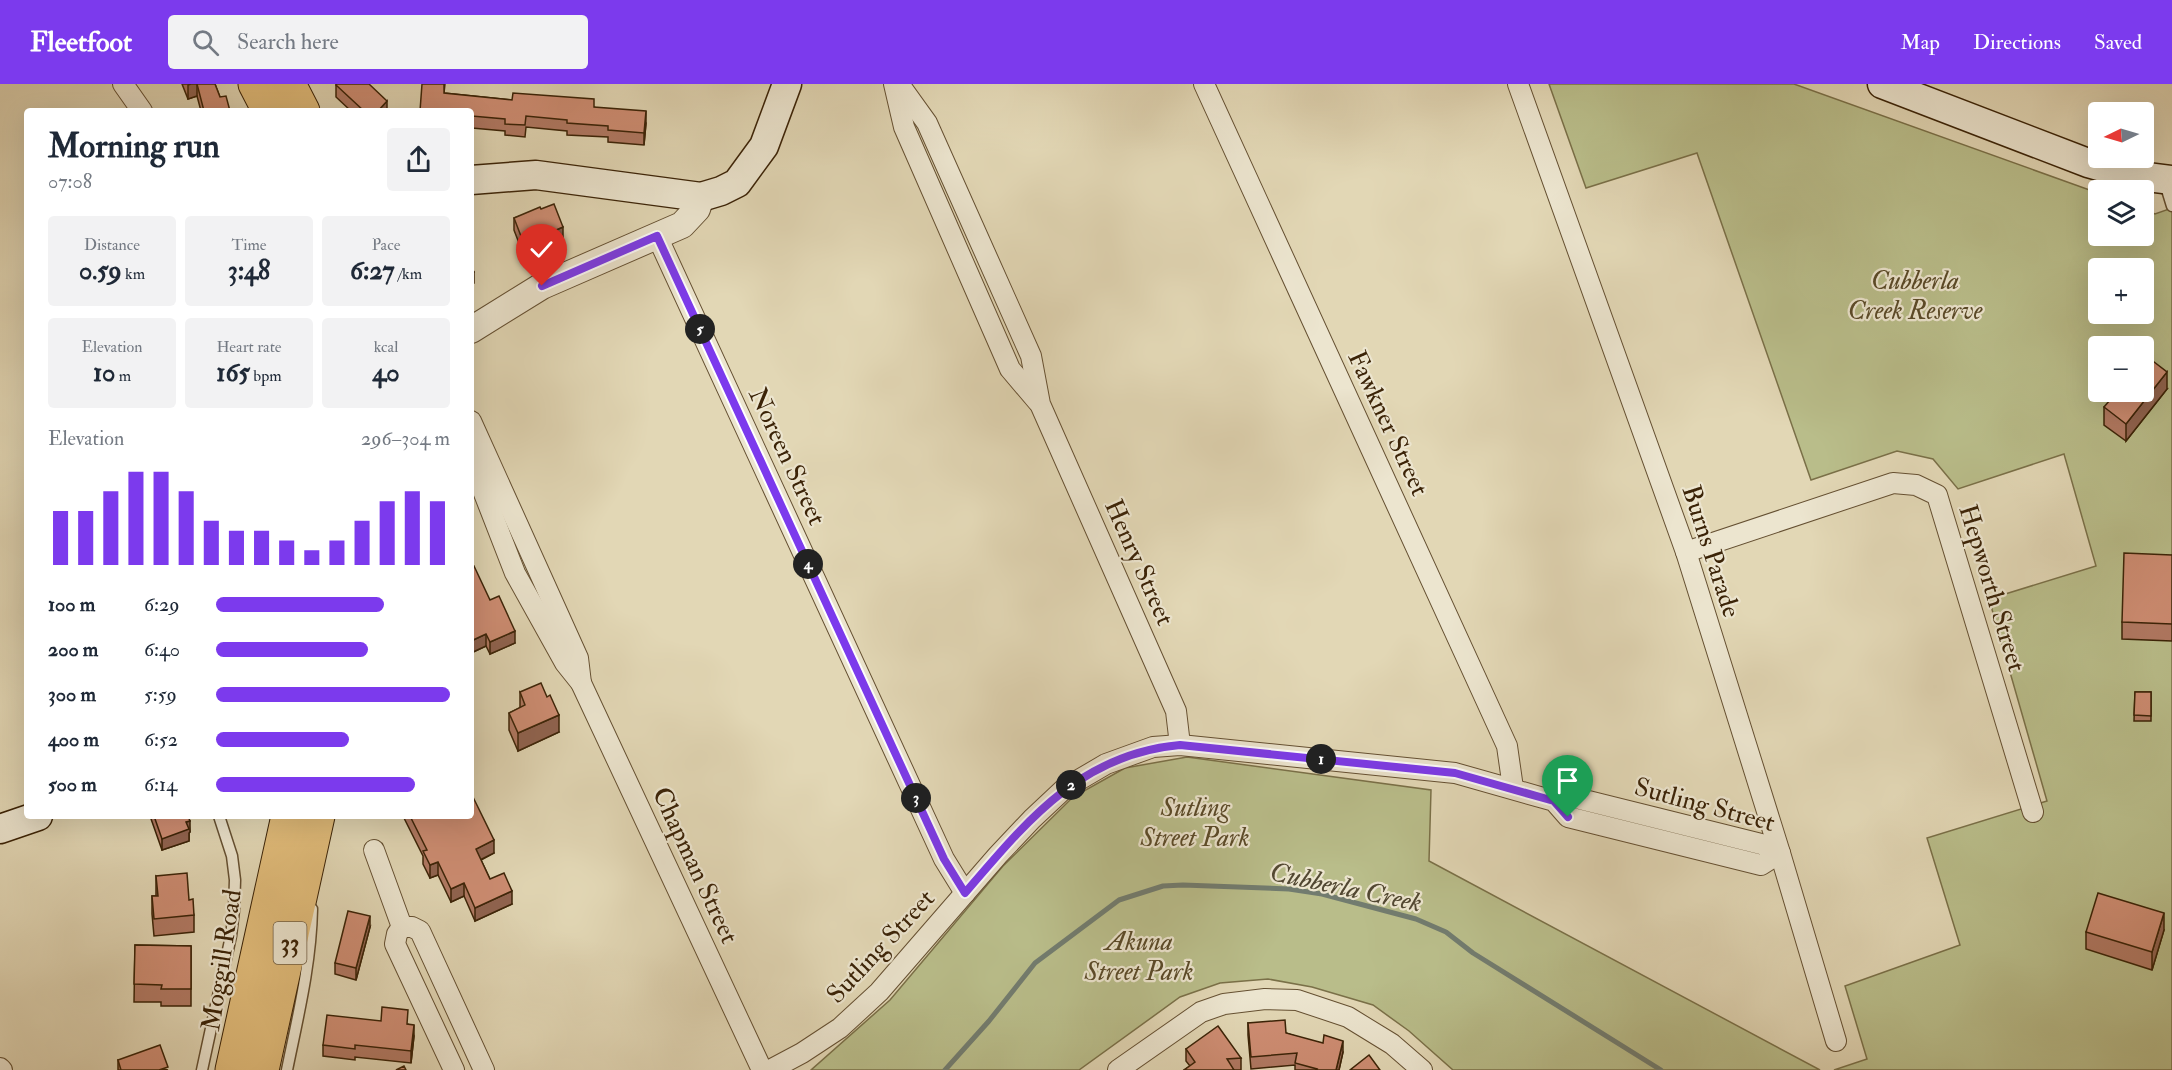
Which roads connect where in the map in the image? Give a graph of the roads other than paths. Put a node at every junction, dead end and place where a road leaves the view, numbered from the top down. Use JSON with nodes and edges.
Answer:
{"nodes":[{"id":1,"x":123,"y":84,"type":"edge"},
{"id":2,"x":255,"y":84,"type":"edge"},
{"id":3,"x":289,"y":84,"type":"edge"},
{"id":4,"x":786,"y":84,"type":"edge"},
{"id":5,"x":894,"y":84,"type":"edge"},
{"id":6,"x":899,"y":84,"type":"edge"},
{"id":7,"x":1204,"y":84,"type":"edge"},
{"id":8,"x":1518,"y":84,"type":"edge"},
{"id":9,"x":1882,"y":84,"type":"edge"},
{"id":10,"x":140,"y":108,"type":"edge"},
{"id":11,"x":267,"y":108,"type":"edge"},
{"id":12,"x":301,"y":108,"type":"edge"},
{"id":13,"x":474,"y":180,"type":"edge"},
{"id":14,"x":2169,"y":189,"type":"edge"},
{"id":15,"x":701,"y":197,"type":"junction"},
{"id":16,"x":657,"y":236,"type":"junction"},
{"id":17,"x":474,"y":328,"type":"edge"},
{"id":18,"x":1040,"y":404,"type":"junction"},
{"id":19,"x":474,"y":428,"type":"edge"},
{"id":20,"x":474,"y":468,"type":"edge"},
{"id":21,"x":1686,"y":552,"type":"junction"},
{"id":22,"x":581,"y":682,"type":"junction"},
{"id":23,"x":1180,"y":745,"type":"junction"},
{"id":24,"x":1513,"y":789,"type":"junction"},
{"id":25,"x":2033,"y":812,"type":"dead end"},
{"id":26,"x":29,"y":819,"type":"edge"},
{"id":27,"x":220,"y":819,"type":"edge"},
{"id":28,"x":287,"y":819,"type":"edge"},
{"id":29,"x":317,"y":819,"type":"edge"},
{"id":30,"x":0,"y":829,"type":"edge"},
{"id":31,"x":374,"y":850,"type":"dead end"},
{"id":32,"x":1780,"y":853,"type":"junction"},
{"id":33,"x":304,"y":876,"type":"junction"},
{"id":34,"x":965,"y":893,"type":"junction"},
{"id":35,"x":402,"y":927,"type":"junction"},
{"id":36,"x":1836,"y":1041,"type":"dead end"},
{"id":37,"x":202,"y":1070,"type":"edge"},
{"id":38,"x":232,"y":1070,"type":"edge"},
{"id":39,"x":262,"y":1070,"type":"edge"},
{"id":40,"x":287,"y":1070,"type":"edge"},
{"id":41,"x":454,"y":1070,"type":"edge"},
{"id":42,"x":484,"y":1070,"type":"edge"},
{"id":43,"x":762,"y":1070,"type":"edge"},
{"id":44,"x":770,"y":1070,"type":"edge"},
{"id":45,"x":1118,"y":1070,"type":"edge"},
{"id":46,"x":1422,"y":1070,"type":"edge"}],
"edges":[{"from":1,"to":10,"type":"street"},
{"from":2,"to":11,"type":"highway"},
{"from":3,"to":12,"type":"highway"},
{"from":4,"to":15,"type":"main road"},
{"from":5,"to":18,"type":"street","name":"Henry Street"},
{"from":6,"to":18,"type":"street","name":"Henry Street"},
{"from":7,"to":24,"type":"street","name":"Fawkner Street"},
{"from":8,"to":21,"type":"street","name":"Burns Parade"},
{"from":9,"to":14,"type":"main road"},
{"from":13,"to":15,"type":"main road"},
{"from":15,"to":16,"type":"street"},
{"from":16,"to":17,"type":"street"},
{"from":16,"to":34,"type":"street","name":"Noreen Street"},
{"from":18,"to":23,"type":"street","name":"Henry Street"},
{"from":19,"to":22,"type":"street","name":"Chapman Street"},
{"from":20,"to":22,"type":"street","name":"Chapman Street"},
{"from":21,"to":25,"type":"street","name":"Hepworth Street"},
{"from":21,"to":32,"type":"street","name":"Burns Parade"},
{"from":22,"to":43,"type":"street","name":"Chapman Street"},
{"from":23,"to":24,"type":"street","name":"Sutling Street"},
{"from":23,"to":34,"type":"street","name":"Sutling Street"},
{"from":24,"to":32,"type":"street","name":"Sutling Street"},
{"from":26,"to":30,"type":"main road"},
{"from":27,"to":37,"type":"lane","name":"Moggill Road"},
{"from":28,"to":38,"type":"highway","name":"Moggill Road","number":"33"},
{"from":29,"to":33,"type":"highway","number":"33"},
{"from":31,"to":35,"type":"street"},
{"from":32,"to":36,"type":"street","name":"Burns Parade"},
{"from":33,"to":39,"type":"highway","number":"33"},
{"from":33,"to":40,"type":"lane"},
{"from":34,"to":44,"type":"street","name":"Sutling Street"},
{"from":35,"to":41,"type":"street"},
{"from":35,"to":42,"type":"street"},
{"from":45,"to":46,"type":"street"}]}
